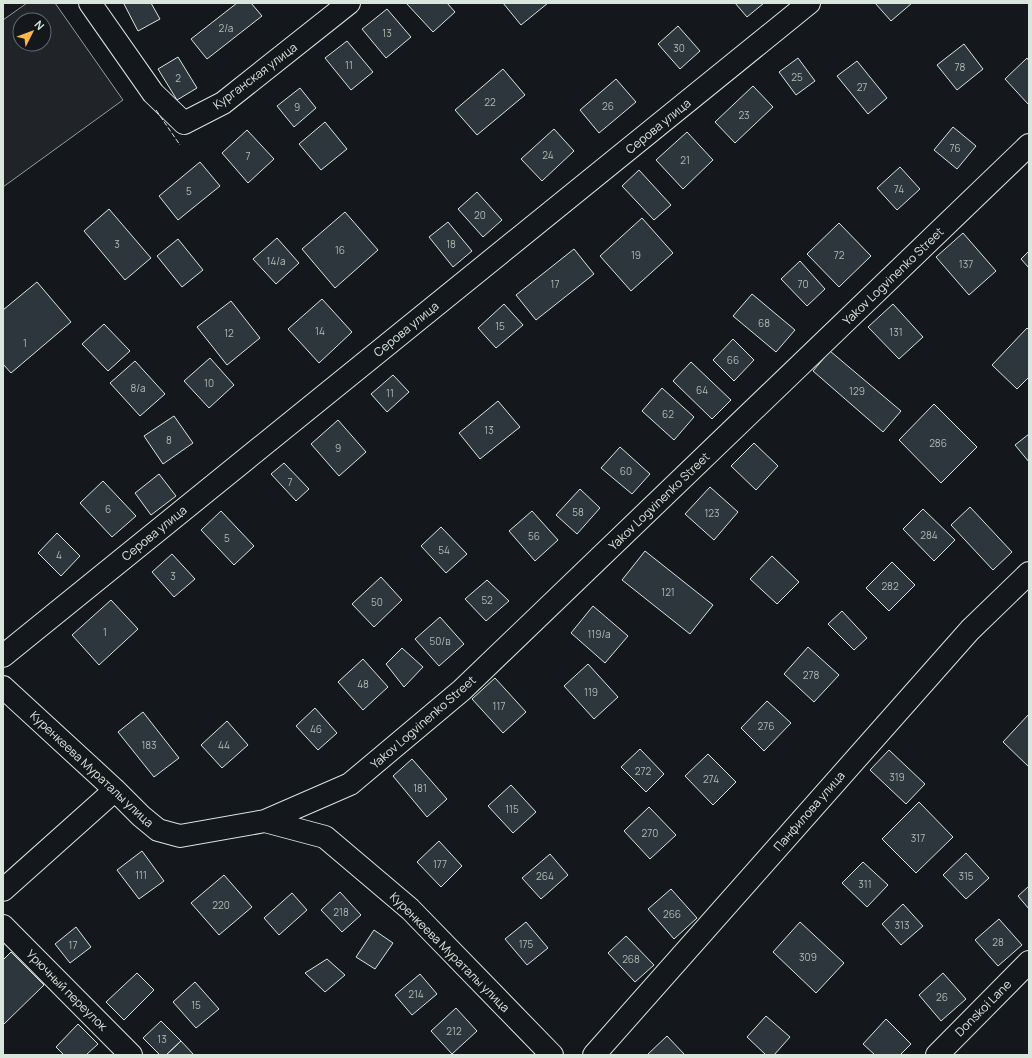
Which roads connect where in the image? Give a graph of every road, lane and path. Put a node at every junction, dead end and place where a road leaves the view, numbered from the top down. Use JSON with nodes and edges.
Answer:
{"nodes":[{"id":1,"x":90,"y":3,"type":"edge"},
{"id":2,"x":349,"y":3,"type":"edge"},
{"id":3,"x":809,"y":3,"type":"edge"},
{"id":4,"x":1029,"y":145,"type":"edge"},
{"id":5,"x":1029,"y":573,"type":"edge"},
{"id":6,"x":3,"y":656,"type":"edge"},
{"id":7,"x":3,"y":687,"type":"edge"},
{"id":8,"x":115,"y":790,"type":"junction"},
{"id":9,"x":264,"y":821,"type":"junction"},
{"id":10,"x":3,"y":890,"type":"edge"},
{"id":11,"x":3,"y":926,"type":"edge"},
{"id":12,"x":1029,"y":962,"type":"edge"},
{"id":13,"x":131,"y":1055,"type":"edge"},
{"id":14,"x":552,"y":1055,"type":"edge"},
{"id":15,"x":594,"y":1055,"type":"edge"},
{"id":16,"x":937,"y":1055,"type":"edge"}],
"edges":[{"from":1,"to":2,"type":"street","name":"Курганская улица"},
{"from":3,"to":6,"type":"street","name":"Серова улица"},
{"from":4,"to":9,"type":"street","name":"Yakov Logvinenko Street"},
{"from":5,"to":15,"type":"street","name":"Панфилова улица"},
{"from":7,"to":8,"type":"street","name":"Куренкеева Мураталы улица"},
{"from":8,"to":9,"type":"street","name":"Куренкеева Мураталы улица"},
{"from":8,"to":10,"type":"street"},
{"from":9,"to":14,"type":"street","name":"Куренкеева Мураталы улица"},
{"from":11,"to":13,"type":"street","name":"Урючный переулок"},
{"from":12,"to":16,"type":"street","name":"Donskoi Lane"}]}
